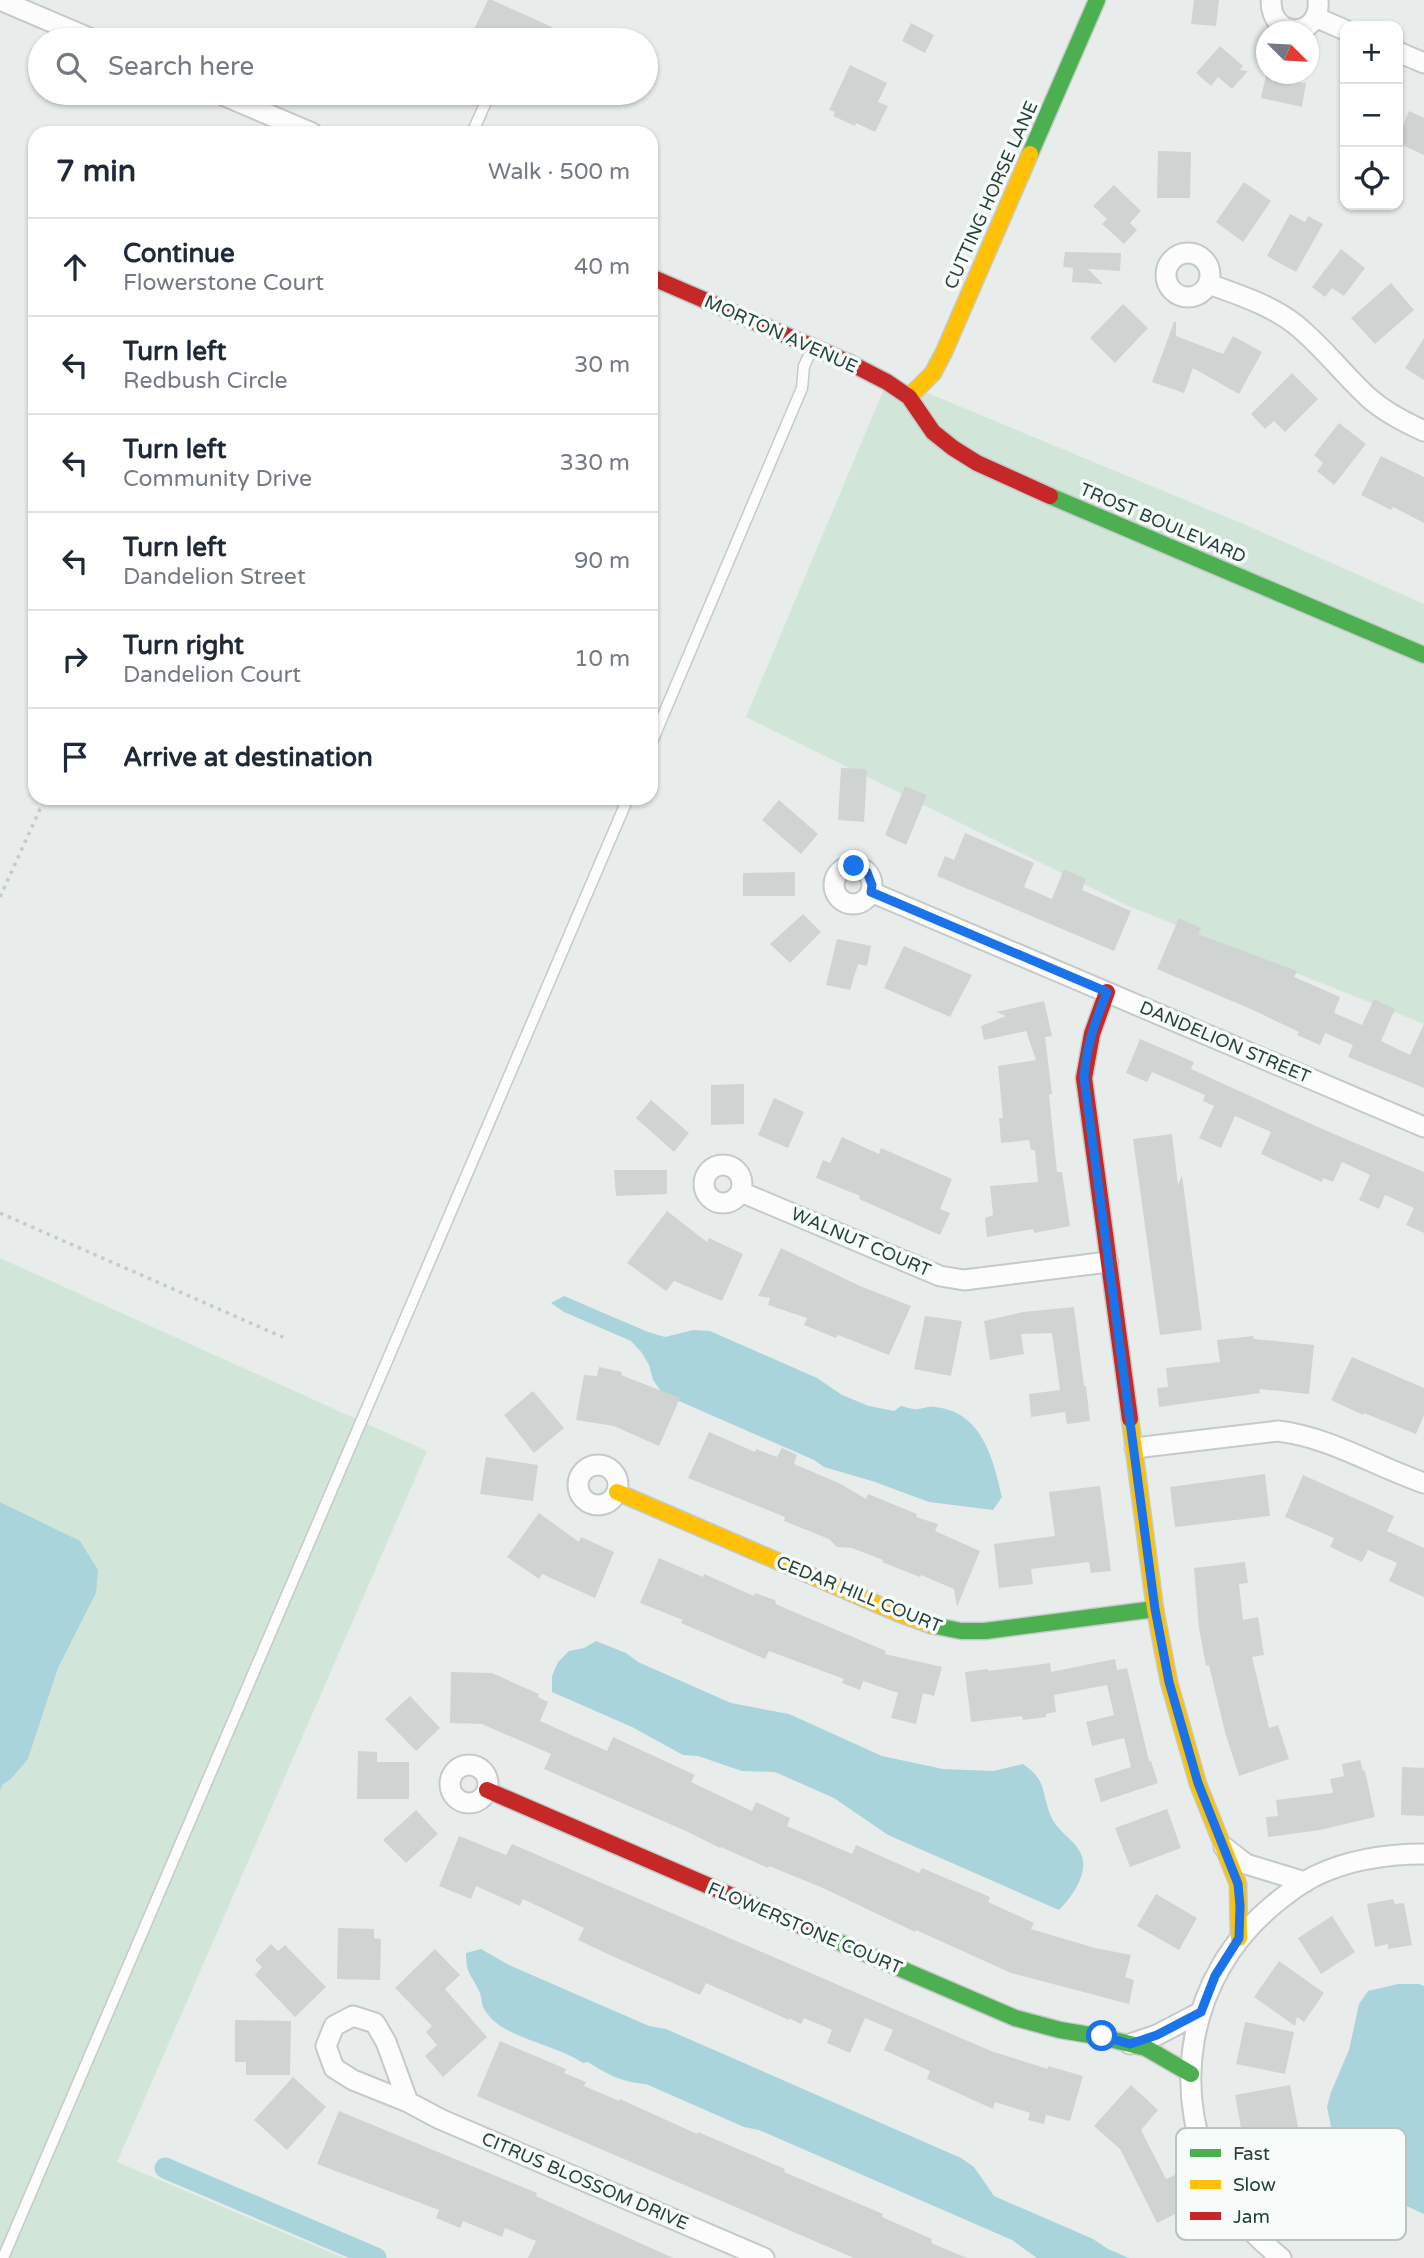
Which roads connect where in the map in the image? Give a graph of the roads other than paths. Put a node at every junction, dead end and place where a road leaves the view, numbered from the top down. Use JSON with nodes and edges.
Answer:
{"nodes":[{"id":1,"x":1097,"y":0,"type":"edge"},
{"id":2,"x":1271,"y":0,"type":"edge"},
{"id":3,"x":0,"y":1,"type":"edge"},
{"id":4,"x":1316,"y":9,"type":"edge"},
{"id":5,"x":1340,"y":26,"type":"edge"},
{"id":6,"x":65,"y":28,"type":"edge"},
{"id":7,"x":1403,"y":54,"type":"edge"},
{"id":8,"x":1424,"y":63,"type":"edge"},
{"id":9,"x":246,"y":105,"type":"edge"},
{"id":10,"x":485,"y":105,"type":"edge"},
{"id":11,"x":296,"y":126,"type":"edge"},
{"id":12,"x":475,"y":126,"type":"edge"},
{"id":13,"x":658,"y":280,"type":"edge"},
{"id":14,"x":1209,"y":284,"type":"dead end"},
{"id":15,"x":813,"y":347,"type":"junction"},
{"id":16,"x":909,"y":397,"type":"junction"},
{"id":17,"x":1424,"y":431,"type":"edge"},
{"id":18,"x":1424,"y":655,"type":"edge"},
{"id":19,"x":658,"y":728,"type":"edge"},
{"id":20,"x":625,"y":805,"type":"edge"},
{"id":21,"x":871,"y":892,"type":"dead end"},
{"id":22,"x":1107,"y":992,"type":"junction"},
{"id":23,"x":1424,"y":1127,"type":"edge"},
{"id":24,"x":741,"y":1192,"type":"dead end"},
{"id":25,"x":1108,"y":1262,"type":"junction"},
{"id":26,"x":1135,"y":1448,"type":"junction"},
{"id":27,"x":1424,"y":1483,"type":"edge"},
{"id":28,"x":617,"y":1492,"type":"dead end"},
{"id":29,"x":1155,"y":1609,"type":"junction"},
{"id":30,"x":487,"y":1790,"type":"dead end"},
{"id":31,"x":1223,"y":1846,"type":"junction"},
{"id":32,"x":1424,"y":1854,"type":"edge"},
{"id":33,"x":1305,"y":1882,"type":"junction"},
{"id":34,"x":1239,"y":1938,"type":"junction"},
{"id":35,"x":1201,"y":2012,"type":"junction"},
{"id":36,"x":1130,"y":2044,"type":"junction"},
{"id":37,"x":1191,"y":2074,"type":"junction"},
{"id":38,"x":408,"y":2102,"type":"junction"},
{"id":39,"x":1196,"y":2128,"type":"edge"},
{"id":40,"x":1261,"y":2240,"type":"edge"},
{"id":41,"x":3,"y":2258,"type":"edge"},
{"id":42,"x":764,"y":2258,"type":"edge"},
{"id":43,"x":1281,"y":2258,"type":"edge"}],
"edges":[{"from":1,"to":16,"type":"street","name":"CUTTING HORSE LANE"},
{"from":2,"to":4,"type":"street"},
{"from":3,"to":6,"type":"street"},
{"from":4,"to":5,"type":"street"},
{"from":7,"to":8,"type":"street"},
{"from":9,"to":11,"type":"street"},
{"from":10,"to":12,"type":"lane"},
{"from":13,"to":15,"type":"street","name":"MORTON AVENUE"},
{"from":14,"to":17,"type":"street"},
{"from":15,"to":16,"type":"street","name":"MORTON AVENUE"},
{"from":15,"to":19,"type":"lane"},
{"from":16,"to":18,"type":"street","name":"TROST BOULEVARD"},
{"from":20,"to":41,"type":"lane"},
{"from":21,"to":22,"type":"street","name":"DANDELION STREET"},
{"from":22,"to":23,"type":"street","name":"DANDELION STREET"},
{"from":22,"to":25,"type":"street"},
{"from":24,"to":25,"type":"street","name":"WALNUT COURT"},
{"from":25,"to":26,"type":"street"},
{"from":26,"to":27,"type":"street"},
{"from":26,"to":29,"type":"street"},
{"from":28,"to":29,"type":"street","name":"CEDAR HILL COURT"},
{"from":29,"to":31,"type":"street"},
{"from":30,"to":36,"type":"street","name":"FLOWERSTONE COURT"},
{"from":31,"to":33,"type":"street"},
{"from":31,"to":34,"type":"street"},
{"from":32,"to":33,"type":"street"},
{"from":33,"to":34,"type":"street"},
{"from":34,"to":35,"type":"street"},
{"from":35,"to":36,"type":"street"},
{"from":35,"to":37,"type":"street"},
{"from":36,"to":37,"type":"street","name":"FLOWERSTONE COURT"},
{"from":37,"to":39,"type":"street"},
{"from":38,"to":38,"type":"street","name":"CITRUS BLOSSOM DRIVE"},
{"from":38,"to":42,"type":"street","name":"CITRUS BLOSSOM DRIVE"},
{"from":40,"to":43,"type":"street"}]}
